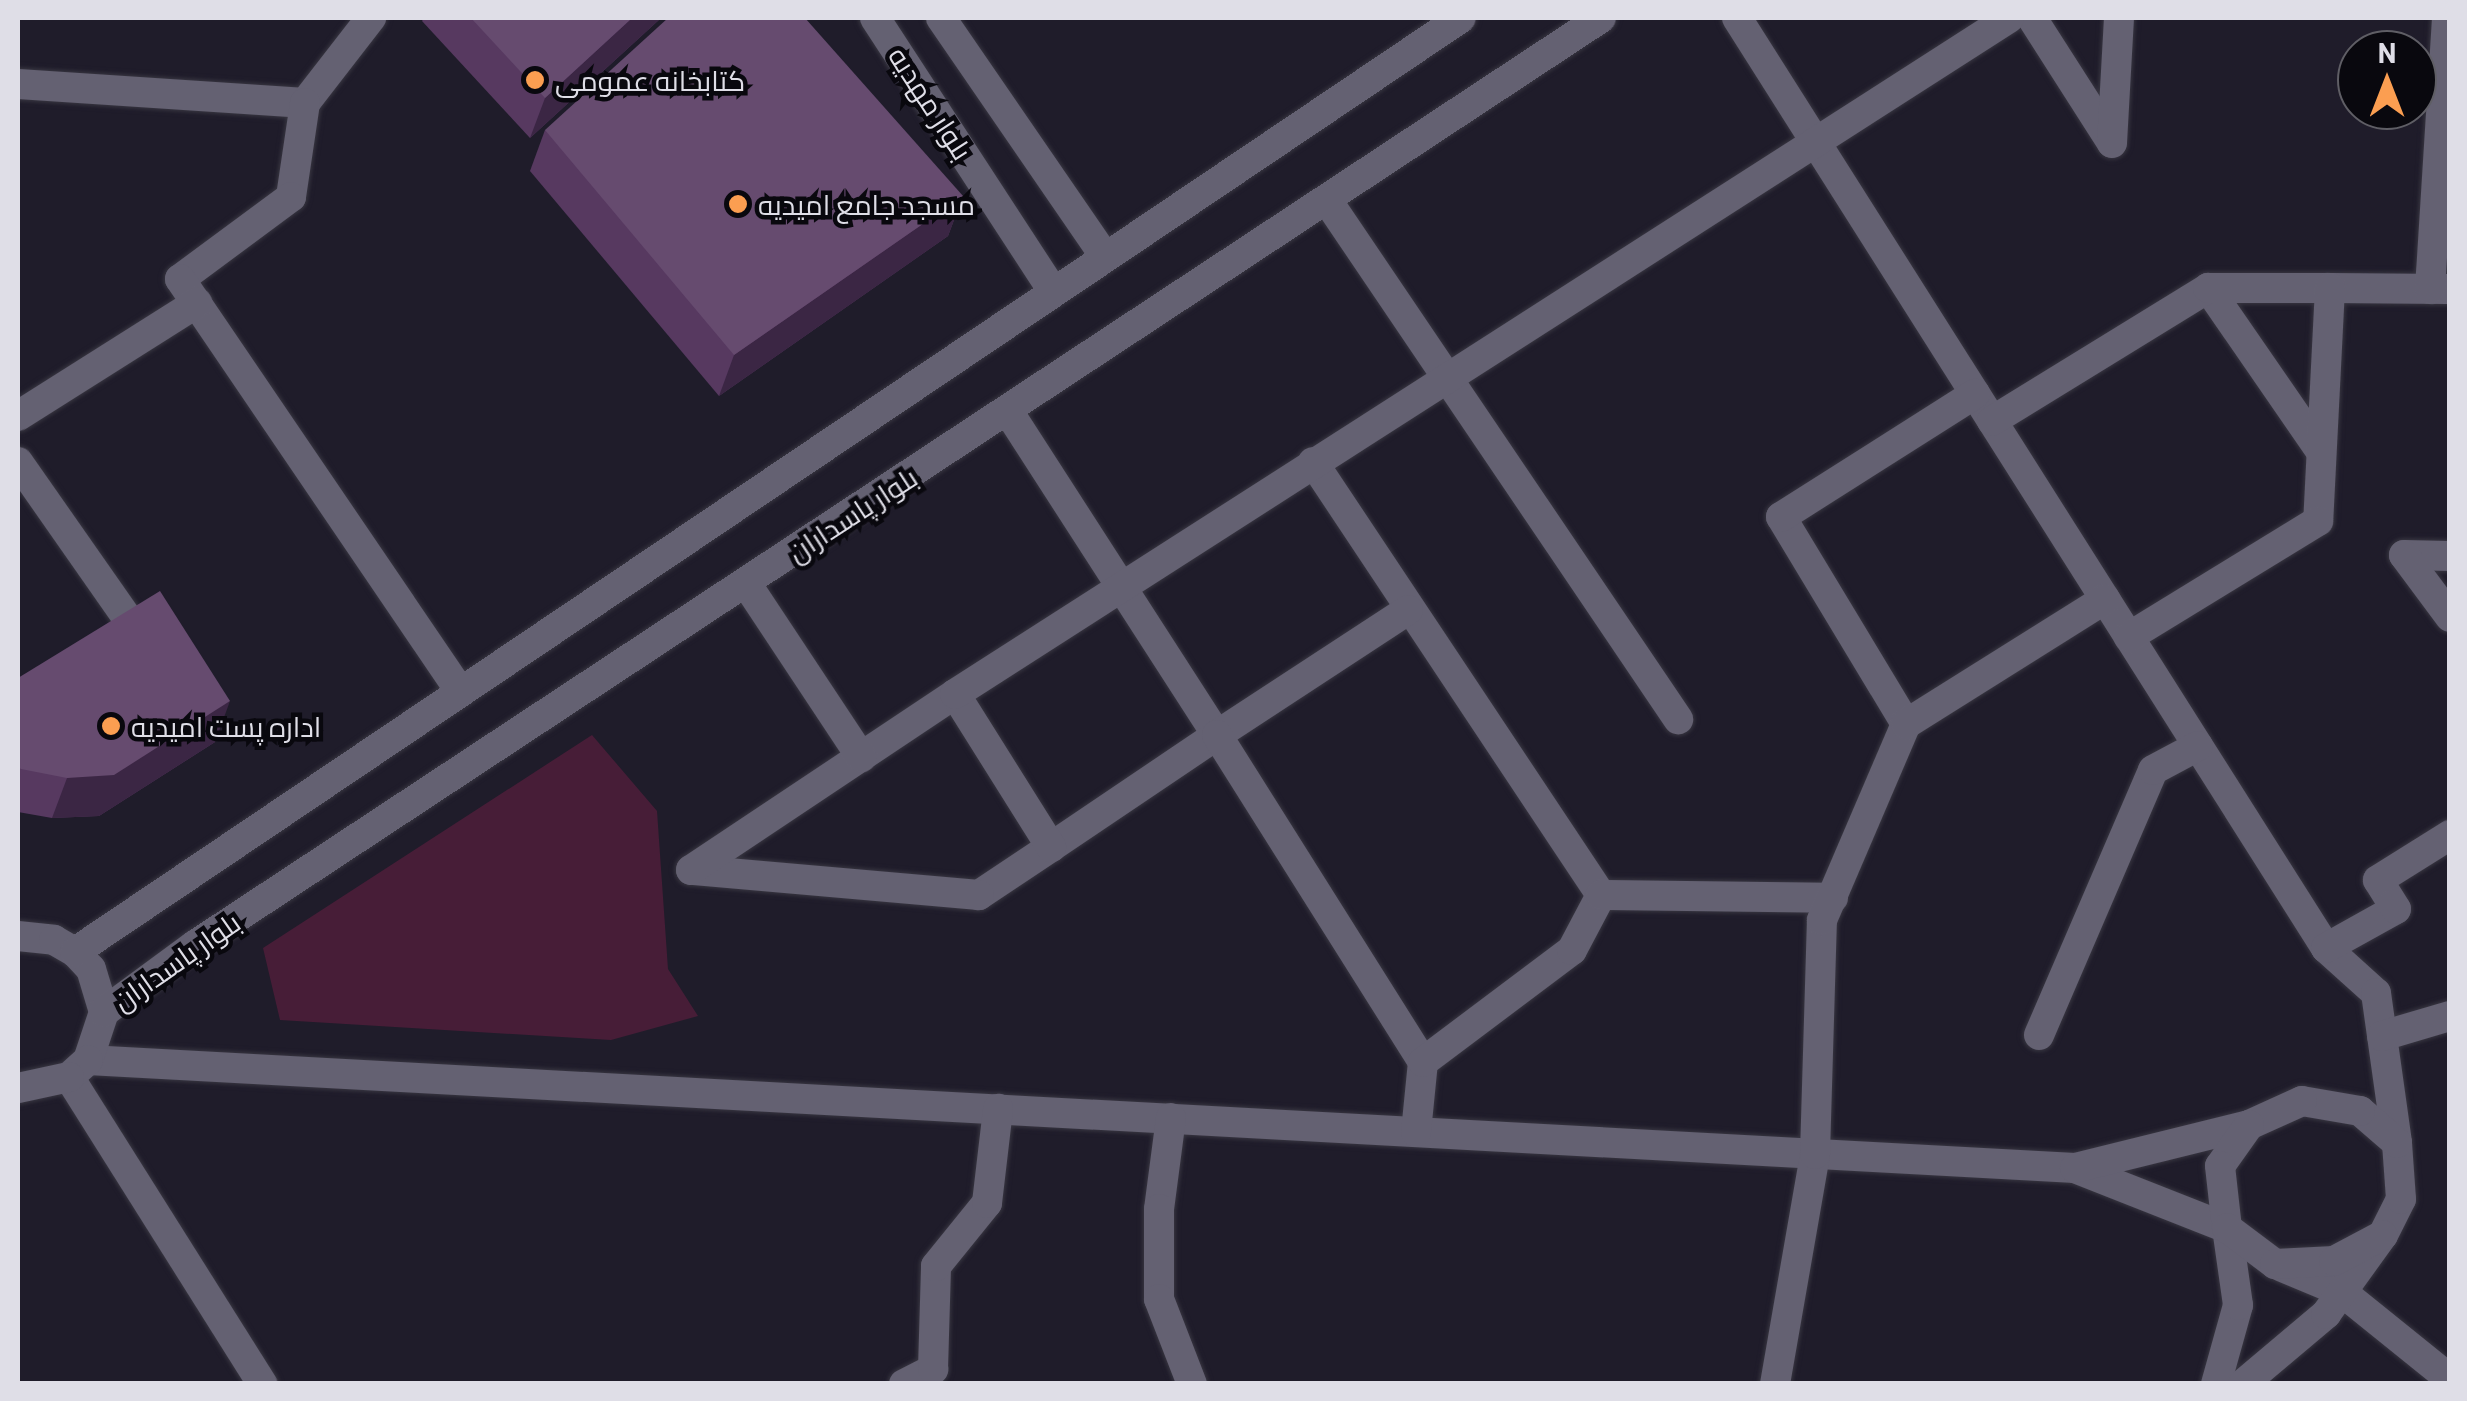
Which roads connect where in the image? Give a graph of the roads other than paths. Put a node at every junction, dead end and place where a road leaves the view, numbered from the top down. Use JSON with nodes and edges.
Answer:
{"nodes":[{"id":1,"x":370,"y":18,"type":"edge"},
{"id":2,"x":875,"y":18,"type":"edge"},
{"id":3,"x":941,"y":18,"type":"edge"},
{"id":4,"x":1462,"y":18,"type":"edge"},
{"id":5,"x":1601,"y":18,"type":"edge"},
{"id":6,"x":1737,"y":18,"type":"edge"},
{"id":7,"x":2009,"y":18,"type":"edge"},
{"id":8,"x":2032,"y":18,"type":"edge"},
{"id":9,"x":2119,"y":18,"type":"edge"},
{"id":10,"x":2447,"y":18,"type":"edge"},
{"id":11,"x":18,"y":84,"type":"edge"},
{"id":12,"x":304,"y":103,"type":"junction"},
{"id":13,"x":1813,"y":138,"type":"junction"},
{"id":14,"x":1327,"y":200,"type":"junction"},
{"id":15,"x":1104,"y":255,"type":"junction"},
{"id":16,"x":2208,"y":288,"type":"junction"},
{"id":17,"x":2330,"y":288,"type":"junction"},
{"id":18,"x":2440,"y":289,"type":"edge"},
{"id":19,"x":1052,"y":290,"type":"junction"},
{"id":20,"x":197,"y":303,"type":"junction"},
{"id":21,"x":1449,"y":374,"type":"junction"},
{"id":22,"x":1975,"y":394,"type":"junction"},
{"id":23,"x":1008,"y":412,"type":"junction"},
{"id":24,"x":18,"y":416,"type":"edge"},
{"id":25,"x":1992,"y":421,"type":"junction"},
{"id":26,"x":2321,"y":452,"type":"junction"},
{"id":27,"x":18,"y":462,"type":"edge"},
{"id":28,"x":1313,"y":462,"type":"junction"},
{"id":29,"x":2450,"y":556,"type":"edge"},
{"id":30,"x":746,"y":583,"type":"junction"},
{"id":31,"x":1120,"y":587,"type":"junction"},
{"id":32,"x":2105,"y":599,"type":"junction"},
{"id":33,"x":1408,"y":610,"type":"junction"},
{"id":34,"x":126,"y":616,"type":"edge"},
{"id":35,"x":2450,"y":617,"type":"edge"},
{"id":36,"x":2129,"y":637,"type":"junction"},
{"id":37,"x":460,"y":692,"type":"junction"},
{"id":38,"x":955,"y":694,"type":"junction"},
{"id":39,"x":1678,"y":719,"type":"dead end"},
{"id":40,"x":1906,"y":724,"type":"junction"},
{"id":41,"x":1217,"y":735,"type":"junction"},
{"id":42,"x":2198,"y":746,"type":"junction"},
{"id":43,"x":861,"y":757,"type":"junction"},
{"id":44,"x":2450,"y":835,"type":"edge"},
{"id":45,"x":1051,"y":847,"type":"junction"},
{"id":46,"x":1601,"y":895,"type":"junction"},
{"id":47,"x":1833,"y":898,"type":"junction"},
{"id":48,"x":18,"y":936,"type":"edge"},
{"id":49,"x":2326,"y":948,"type":"junction"},
{"id":50,"x":75,"y":952,"type":"junction"},
{"id":51,"x":104,"y":1012,"type":"junction"},
{"id":52,"x":2450,"y":1016,"type":"edge"},
{"id":53,"x":2038,"y":1035,"type":"dead end"},
{"id":54,"x":2382,"y":1036,"type":"junction"},
{"id":55,"x":1423,"y":1062,"type":"junction"},
{"id":56,"x":78,"y":1068,"type":"junction"},
{"id":57,"x":18,"y":1088,"type":"edge"},
{"id":58,"x":998,"y":1109,"type":"junction"},
{"id":59,"x":1171,"y":1118,"type":"junction"},
{"id":60,"x":2250,"y":1125,"type":"junction"},
{"id":61,"x":1416,"y":1132,"type":"junction"},
{"id":62,"x":2397,"y":1143,"type":"junction"},
{"id":63,"x":1815,"y":1154,"type":"junction"},
{"id":64,"x":2074,"y":1168,"type":"junction"},
{"id":65,"x":2228,"y":1228,"type":"junction"},
{"id":66,"x":2384,"y":1235,"type":"junction"},
{"id":67,"x":2275,"y":1264,"type":"junction"},
{"id":68,"x":2342,"y":1292,"type":"junction"},
{"id":69,"x":2448,"y":1380,"type":"edge"},
{"id":70,"x":262,"y":1384,"type":"edge"},
{"id":71,"x":904,"y":1384,"type":"edge"},
{"id":72,"x":1192,"y":1384,"type":"edge"},
{"id":73,"x":1775,"y":1384,"type":"edge"},
{"id":74,"x":2216,"y":1384,"type":"edge"},
{"id":75,"x":2243,"y":1384,"type":"edge"}],
"edges":[{"from":1,"to":12,"type":"street"},
{"from":2,"to":19,"type":"street","name":"بلوار مهدیه"},
{"from":3,"to":15,"type":"street","name":"بلوار مهدیه"},
{"from":4,"to":15,"type":"street"},
{"from":5,"to":14,"type":"street","name":"بلوار پاسداران"},
{"from":6,"to":13,"type":"street"},
{"from":7,"to":13,"type":"street"},
{"from":8,"to":9,"type":"street"},
{"from":10,"to":18,"type":"street"},
{"from":11,"to":12,"type":"street"},
{"from":12,"to":20,"type":"street"},
{"from":13,"to":21,"type":"street"},
{"from":13,"to":22,"type":"street"},
{"from":14,"to":21,"type":"street"},
{"from":14,"to":23,"type":"street","name":"بلوار پاسداران"},
{"from":15,"to":19,"type":"street"},
{"from":16,"to":17,"type":"street"},
{"from":16,"to":25,"type":"street"},
{"from":16,"to":26,"type":"street"},
{"from":17,"to":18,"type":"street"},
{"from":17,"to":26,"type":"street"},
{"from":19,"to":37,"type":"street"},
{"from":20,"to":24,"type":"street"},
{"from":20,"to":37,"type":"street"},
{"from":21,"to":28,"type":"street"},
{"from":21,"to":39,"type":"street"},
{"from":22,"to":25,"type":"street"},
{"from":22,"to":40,"type":"street"},
{"from":23,"to":30,"type":"street","name":"بلوار پاسداران"},
{"from":23,"to":31,"type":"street"},
{"from":25,"to":32,"type":"street"},
{"from":26,"to":36,"type":"street"},
{"from":27,"to":34,"type":"street"},
{"from":28,"to":31,"type":"street"},
{"from":28,"to":33,"type":"street"},
{"from":29,"to":35,"type":"street"},
{"from":30,"to":43,"type":"street"},
{"from":30,"to":51,"type":"street","name":"بلوار پاسداران"},
{"from":31,"to":38,"type":"street"},
{"from":31,"to":41,"type":"street"},
{"from":32,"to":36,"type":"street"},
{"from":32,"to":40,"type":"street"},
{"from":33,"to":41,"type":"street"},
{"from":33,"to":46,"type":"street"},
{"from":36,"to":42,"type":"street"},
{"from":37,"to":50,"type":"street"},
{"from":38,"to":43,"type":"street"},
{"from":38,"to":45,"type":"street"},
{"from":40,"to":47,"type":"street"},
{"from":41,"to":45,"type":"street"},
{"from":41,"to":55,"type":"street"},
{"from":42,"to":49,"type":"street"},
{"from":42,"to":53,"type":"street"},
{"from":43,"to":45,"type":"street"},
{"from":44,"to":49,"type":"street"},
{"from":46,"to":47,"type":"street"},
{"from":46,"to":55,"type":"street"},
{"from":47,"to":63,"type":"street"},
{"from":48,"to":50,"type":"street"},
{"from":49,"to":54,"type":"street"},
{"from":50,"to":51,"type":"street"},
{"from":51,"to":56,"type":"street"},
{"from":52,"to":54,"type":"street"},
{"from":54,"to":62,"type":"street"},
{"from":55,"to":61,"type":"street"},
{"from":56,"to":57,"type":"street"},
{"from":56,"to":58,"type":"street"},
{"from":56,"to":70,"type":"street"},
{"from":58,"to":59,"type":"street"},
{"from":58,"to":71,"type":"street"},
{"from":59,"to":61,"type":"street"},
{"from":59,"to":72,"type":"street"},
{"from":60,"to":62,"type":"street"},
{"from":60,"to":64,"type":"street"},
{"from":60,"to":65,"type":"street"},
{"from":61,"to":63,"type":"street"},
{"from":62,"to":66,"type":"street"},
{"from":63,"to":64,"type":"street"},
{"from":63,"to":73,"type":"street"},
{"from":64,"to":65,"type":"street"},
{"from":65,"to":67,"type":"street"},
{"from":65,"to":74,"type":"street"},
{"from":66,"to":67,"type":"street"},
{"from":66,"to":68,"type":"street"},
{"from":67,"to":68,"type":"street"},
{"from":68,"to":69,"type":"street"},
{"from":68,"to":75,"type":"street"}]}
